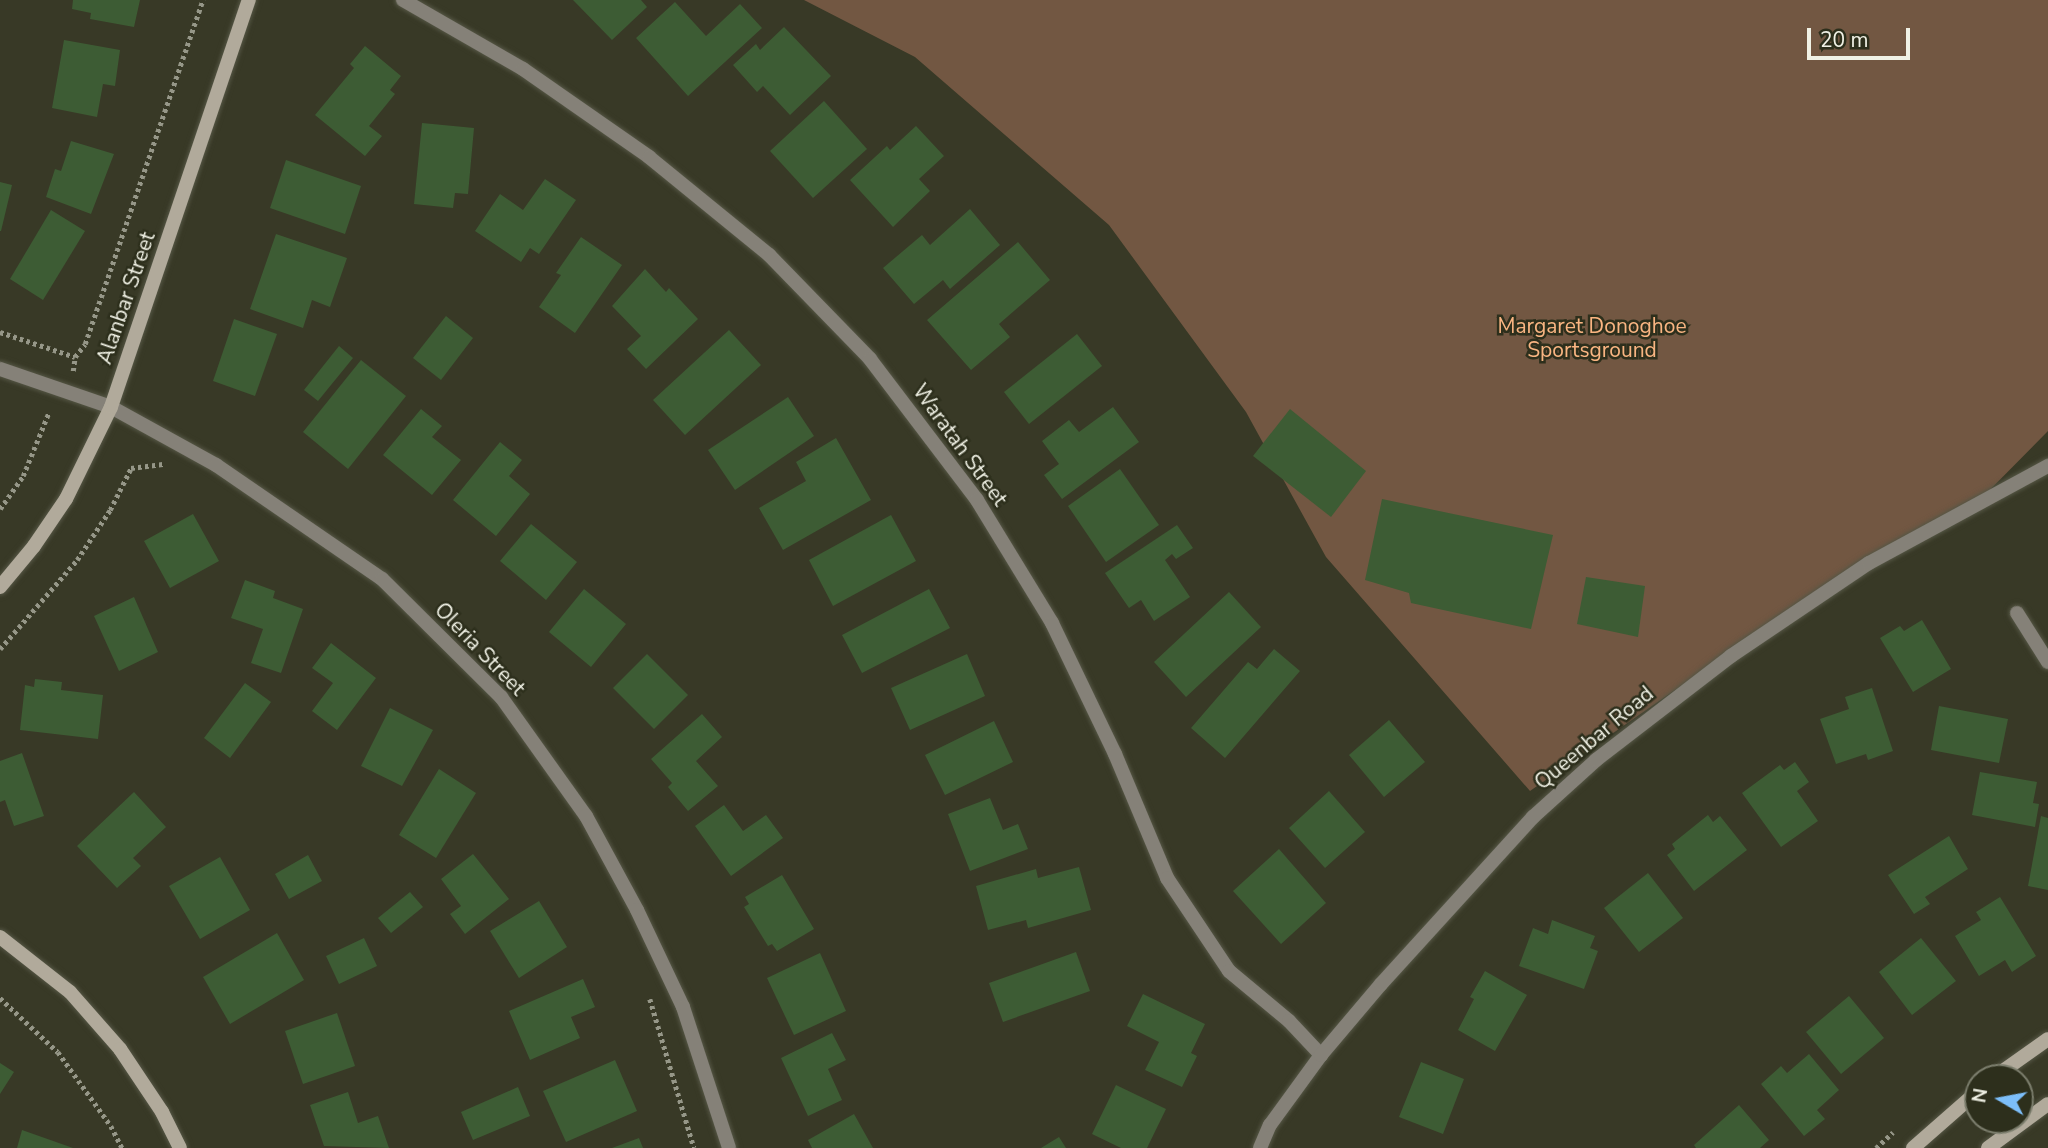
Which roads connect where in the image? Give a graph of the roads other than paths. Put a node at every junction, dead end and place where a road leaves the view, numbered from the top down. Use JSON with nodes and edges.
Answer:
{"nodes":[{"id":1,"x":249,"y":0,"type":"edge"},
{"id":2,"x":402,"y":0,"type":"edge"},
{"id":3,"x":0,"y":369,"type":"edge"},
{"id":4,"x":111,"y":408,"type":"junction"},
{"id":5,"x":2048,"y":466,"type":"edge"},
{"id":6,"x":0,"y":587,"type":"edge"},
{"id":7,"x":2017,"y":614,"type":"dead end"},
{"id":8,"x":2048,"y":663,"type":"edge"},
{"id":9,"x":0,"y":937,"type":"edge"},
{"id":10,"x":2048,"y":1039,"type":"edge"},
{"id":11,"x":1321,"y":1055,"type":"junction"},
{"id":12,"x":2013,"y":1064,"type":"edge"},
{"id":13,"x":1964,"y":1103,"type":"edge"},
{"id":14,"x":2048,"y":1104,"type":"edge"},
{"id":15,"x":180,"y":1148,"type":"edge"},
{"id":16,"x":729,"y":1148,"type":"edge"},
{"id":17,"x":1260,"y":1148,"type":"edge"},
{"id":18,"x":1913,"y":1148,"type":"edge"},
{"id":19,"x":1989,"y":1148,"type":"edge"}],
"edges":[{"from":1,"to":4,"type":"street","name":"Alanbar Street"},
{"from":2,"to":11,"type":"street","name":"Waratah Street"},
{"from":3,"to":4,"type":"street","name":"Oleria Street"},
{"from":4,"to":6,"type":"street","name":"Alanbar Street"},
{"from":4,"to":16,"type":"street","name":"Oleria Street"},
{"from":5,"to":11,"type":"street","name":"Queenbar Road"},
{"from":7,"to":8,"type":"street"},
{"from":9,"to":15,"type":"street"},
{"from":10,"to":12,"type":"street"},
{"from":11,"to":17,"type":"street","name":"Queenbar Road"},
{"from":13,"to":18,"type":"street"},
{"from":14,"to":19,"type":"street"}]}
